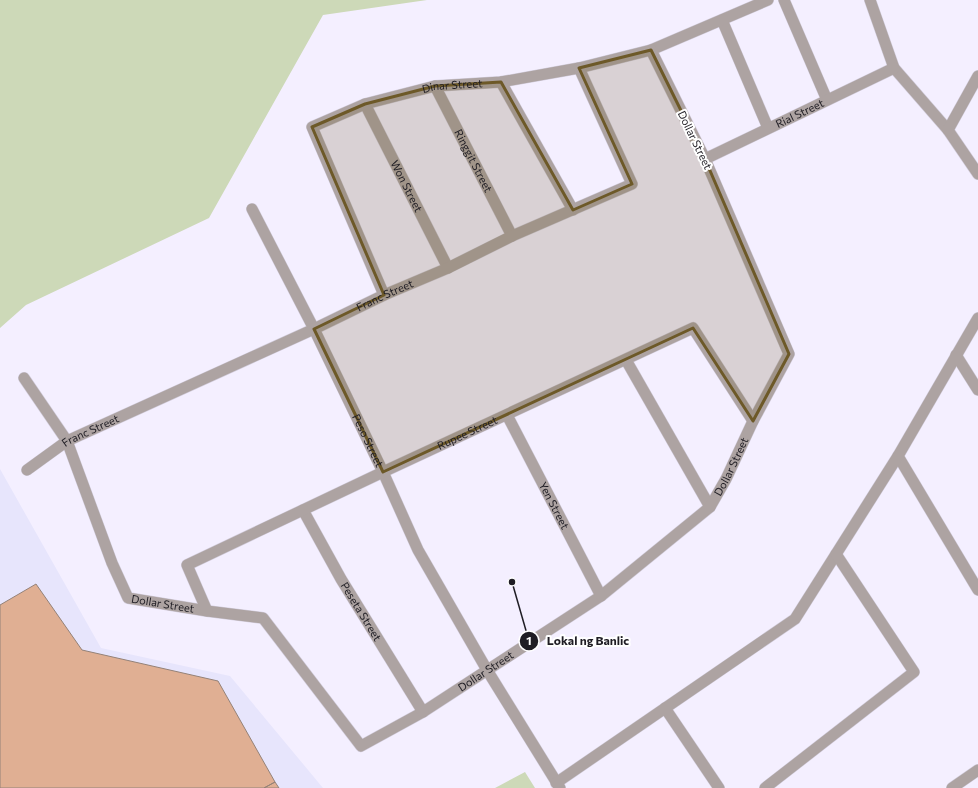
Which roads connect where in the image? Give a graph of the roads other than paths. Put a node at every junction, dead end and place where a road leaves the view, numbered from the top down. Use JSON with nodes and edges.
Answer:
{"nodes":[{"id":1,"x":768,"y":0,"type":"edge"},
{"id":2,"x":784,"y":0,"type":"edge"},
{"id":3,"x":870,"y":0,"type":"edge"},
{"id":4,"x":722,"y":20,"type":"junction"},
{"id":5,"x":651,"y":50,"type":"junction"},
{"id":6,"x":579,"y":68,"type":"junction"},
{"id":7,"x":894,"y":68,"type":"junction"},
{"id":8,"x":978,"y":76,"type":"edge"},
{"id":9,"x":501,"y":82,"type":"junction"},
{"id":10,"x":435,"y":86,"type":"junction"},
{"id":11,"x":827,"y":100,"type":"junction"},
{"id":12,"x":365,"y":104,"type":"junction"},
{"id":13,"x":768,"y":128,"type":"junction"},
{"id":14,"x":948,"y":130,"type":"junction"},
{"id":15,"x":705,"y":159,"type":"junction"},
{"id":16,"x":978,"y":174,"type":"edge"},
{"id":17,"x":252,"y":209,"type":"dead end"},
{"id":18,"x":573,"y":210,"type":"junction"},
{"id":19,"x":512,"y":236,"type":"junction"},
{"id":20,"x":448,"y":268,"type":"junction"},
{"id":21,"x":384,"y":295,"type":"junction"},
{"id":22,"x":978,"y":318,"type":"edge"},
{"id":23,"x":314,"y":329,"type":"junction"},
{"id":24,"x":956,"y":355,"type":"junction"},
{"id":25,"x":626,"y":360,"type":"junction"},
{"id":26,"x":24,"y":378,"type":"dead end"},
{"id":27,"x":978,"y":390,"type":"edge"},
{"id":28,"x":507,"y":415,"type":"junction"},
{"id":29,"x":753,"y":421,"type":"junction"},
{"id":30,"x":67,"y":441,"type":"junction"},
{"id":31,"x":898,"y":456,"type":"junction"},
{"id":32,"x":27,"y":470,"type":"dead end"},
{"id":33,"x":382,"y":472,"type":"junction"},
{"id":34,"x":710,"y":507,"type":"junction"},
{"id":35,"x":302,"y":510,"type":"junction"},
{"id":36,"x":836,"y":554,"type":"junction"},
{"id":37,"x":978,"y":590,"type":"edge"},
{"id":38,"x":601,"y":596,"type":"junction"},
{"id":39,"x":208,"y":611,"type":"junction"},
{"id":40,"x":488,"y":670,"type":"junction"},
{"id":41,"x":665,"y":708,"type":"junction"},
{"id":42,"x":423,"y":712,"type":"junction"},
{"id":43,"x":978,"y":770,"type":"edge"},
{"id":44,"x":558,"y":785,"type":"edge"},
{"id":45,"x":720,"y":788,"type":"edge"},
{"id":46,"x":765,"y":788,"type":"edge"},
{"id":47,"x":952,"y":788,"type":"edge"}],
"edges":[{"from":1,"to":4,"type":"street","name":"Dinar Street"},
{"from":2,"to":11,"type":"street"},
{"from":3,"to":7,"type":"street"},
{"from":4,"to":5,"type":"street","name":"Dinar Street"},
{"from":4,"to":13,"type":"street"},
{"from":5,"to":6,"type":"street","name":"Dinar Street"},
{"from":5,"to":15,"type":"street","name":"Dollar Street"},
{"from":6,"to":9,"type":"street","name":"Dinar Street"},
{"from":6,"to":18,"type":"street","name":"Franc Street"},
{"from":7,"to":11,"type":"street","name":"Rial Street"},
{"from":7,"to":14,"type":"street"},
{"from":8,"to":14,"type":"street"},
{"from":9,"to":10,"type":"street","name":"Dinar Street"},
{"from":9,"to":18,"type":"street"},
{"from":10,"to":12,"type":"street","name":"Dinar Street"},
{"from":10,"to":19,"type":"street","name":"Ringgit Street"},
{"from":11,"to":13,"type":"street","name":"Rial Street"},
{"from":12,"to":20,"type":"street","name":"Won Street"},
{"from":12,"to":21,"type":"street","name":"Dinar Street"},
{"from":13,"to":15,"type":"street","name":"Rial Street"},
{"from":14,"to":16,"type":"street"},
{"from":15,"to":29,"type":"street","name":"Dollar Street"},
{"from":17,"to":23,"type":"street","name":"Peso Street"},
{"from":18,"to":19,"type":"street","name":"Franc Street"},
{"from":19,"to":20,"type":"street","name":"Franc Street"},
{"from":20,"to":21,"type":"street","name":"Franc Street"},
{"from":21,"to":23,"type":"street","name":"Franc Street"},
{"from":22,"to":24,"type":"street"},
{"from":23,"to":30,"type":"street","name":"Franc Street"},
{"from":23,"to":33,"type":"street","name":"Peso Street"},
{"from":24,"to":27,"type":"street"},
{"from":24,"to":31,"type":"street"},
{"from":25,"to":28,"type":"street","name":"Rupee Street"},
{"from":25,"to":29,"type":"street","name":"Rupee Street"},
{"from":25,"to":34,"type":"street"},
{"from":26,"to":30,"type":"street","name":"Dollar Street"},
{"from":28,"to":33,"type":"street","name":"Rupee Street"},
{"from":28,"to":38,"type":"street","name":"Yen Street"},
{"from":29,"to":34,"type":"street","name":"Dollar Street"},
{"from":30,"to":32,"type":"street","name":"Franc Street"},
{"from":30,"to":39,"type":"street","name":"Dollar Street"},
{"from":31,"to":36,"type":"street"},
{"from":31,"to":37,"type":"street"},
{"from":33,"to":35,"type":"street","name":"Rupee Street"},
{"from":33,"to":40,"type":"street","name":"Peso Street"},
{"from":34,"to":38,"type":"street","name":"Dollar Street"},
{"from":35,"to":39,"type":"street","name":"Rupee Street"},
{"from":35,"to":42,"type":"street","name":"Peseta Street"},
{"from":36,"to":41,"type":"street"},
{"from":36,"to":46,"type":"street"},
{"from":38,"to":40,"type":"street","name":"Dollar Street"},
{"from":39,"to":42,"type":"street","name":"Dollar Street"},
{"from":40,"to":42,"type":"street","name":"Dollar Street"},
{"from":40,"to":44,"type":"street","name":"Peso Street"},
{"from":41,"to":44,"type":"street"},
{"from":41,"to":45,"type":"street"},
{"from":43,"to":47,"type":"street"}]}
